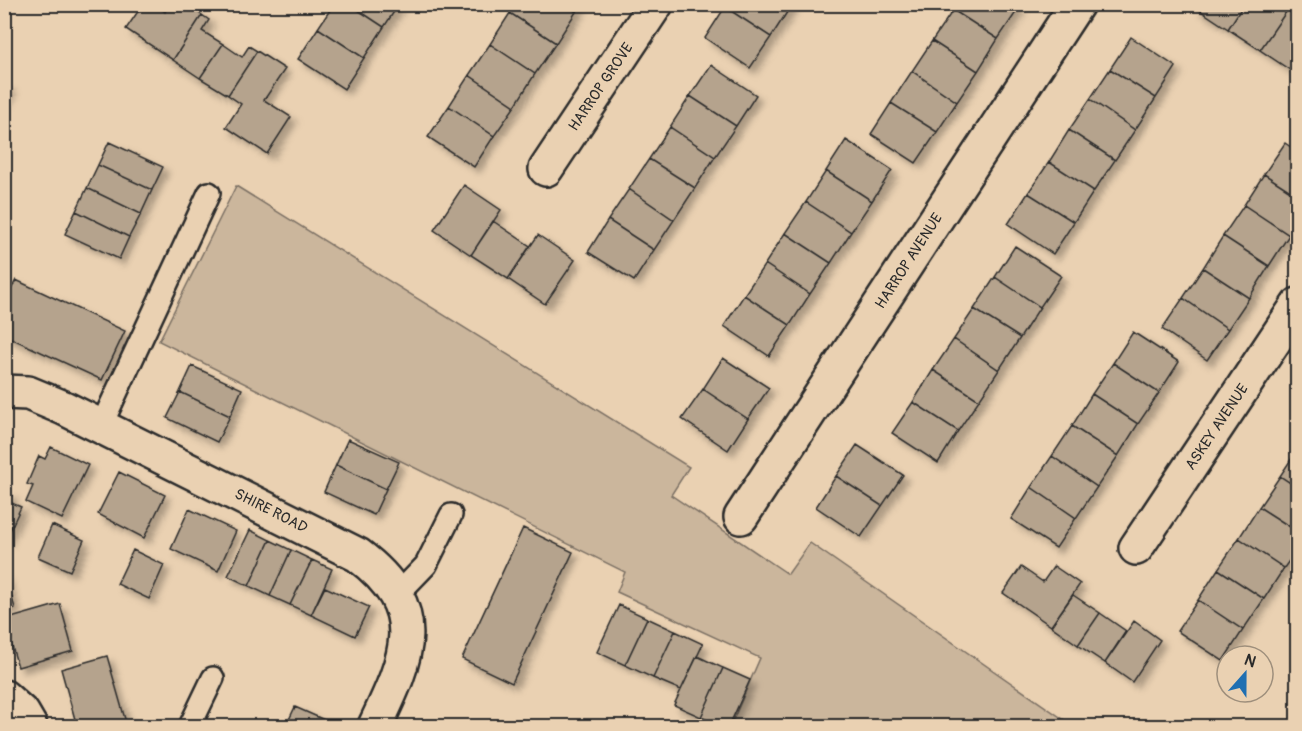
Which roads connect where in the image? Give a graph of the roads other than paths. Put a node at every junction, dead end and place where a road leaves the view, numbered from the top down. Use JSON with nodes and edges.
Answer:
{"nodes":[{"id":1,"x":656,"y":4,"type":"edge"},
{"id":2,"x":1077,"y":4,"type":"edge"},
{"id":3,"x":546,"y":169,"type":"dead end"},
{"id":4,"x":209,"y":194,"type":"dead end"},
{"id":5,"x":1298,"y":305,"type":"edge"},
{"id":6,"x":4,"y":392,"type":"edge"},
{"id":7,"x":100,"y":426,"type":"junction"},
{"id":8,"x":451,"y":515,"type":"dead end"},
{"id":9,"x":741,"y":516,"type":"dead end"},
{"id":10,"x":1136,"y":548,"type":"dead end"},
{"id":11,"x":397,"y":595,"type":"junction"},
{"id":12,"x":213,"y":678,"type":"dead end"},
{"id":13,"x":4,"y":697,"type":"edge"},
{"id":14,"x":30,"y":726,"type":"edge"},
{"id":15,"x":190,"y":726,"type":"edge"},
{"id":16,"x":375,"y":726,"type":"edge"}],
"edges":[{"from":1,"to":3,"type":"street","name":"HARROP GROVE"},
{"from":2,"to":9,"type":"street","name":"HARROP AVENUE"},
{"from":4,"to":7,"type":"lane"},
{"from":5,"to":10,"type":"street","name":"ASKEY AVENUE"},
{"from":6,"to":7,"type":"street","name":"SHIRE ROAD"},
{"from":7,"to":11,"type":"street","name":"SHIRE ROAD"},
{"from":8,"to":11,"type":"lane"},
{"from":11,"to":16,"type":"street","name":"SHIRE ROAD"},
{"from":12,"to":15,"type":"lane"},
{"from":13,"to":14,"type":"street"}]}
